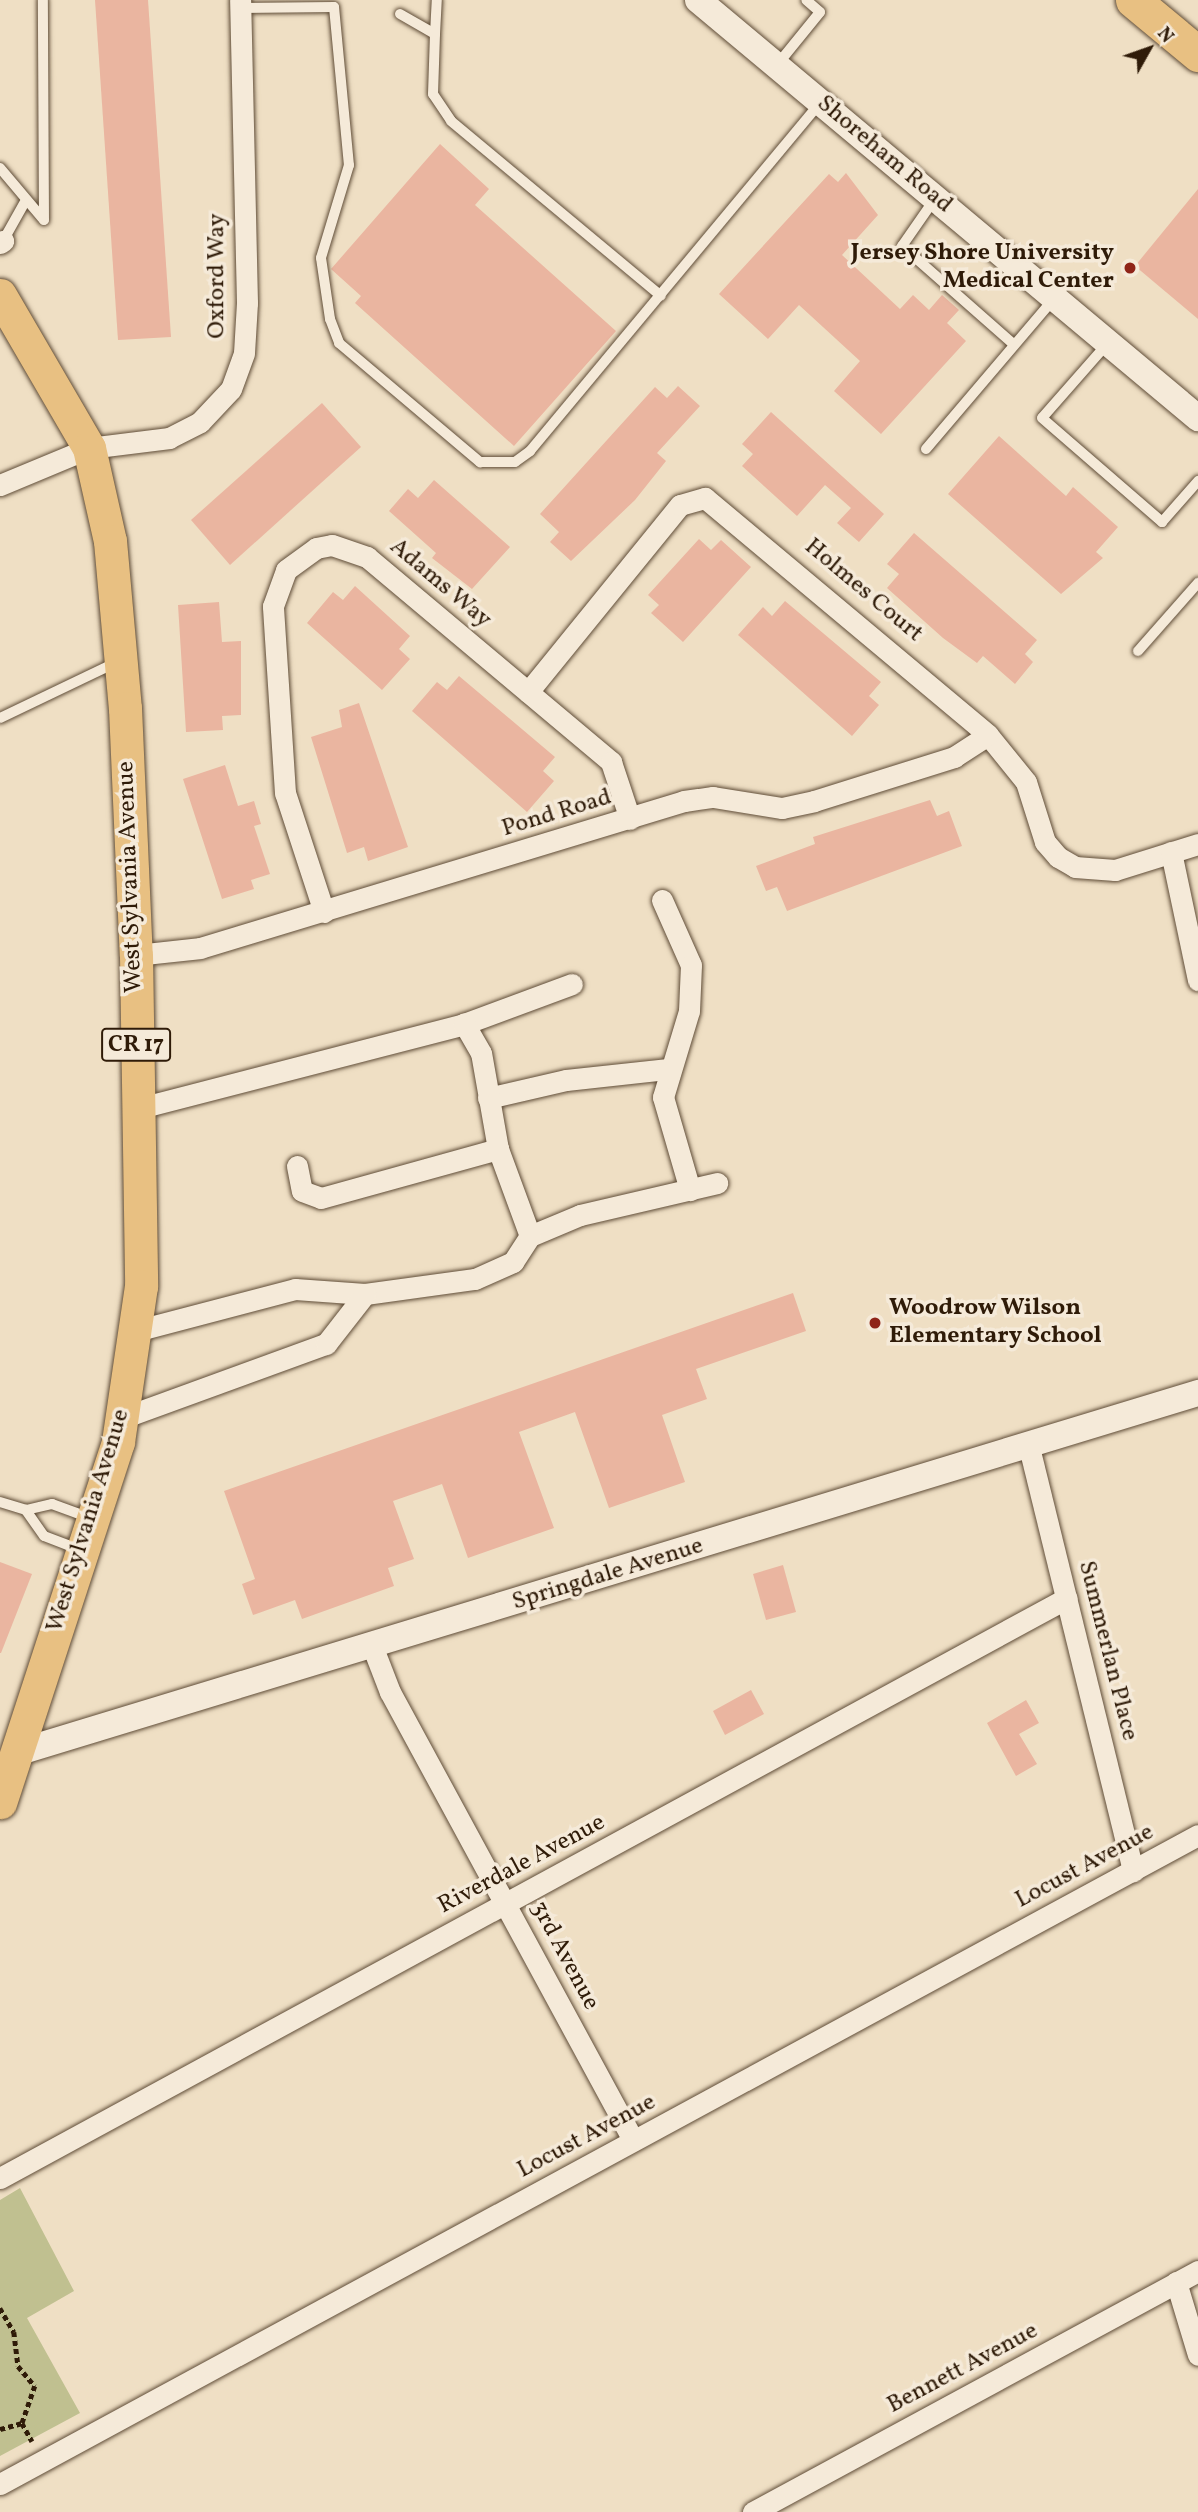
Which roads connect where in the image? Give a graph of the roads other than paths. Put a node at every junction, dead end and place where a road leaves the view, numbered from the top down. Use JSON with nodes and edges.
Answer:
{"nodes":[{"id":1,"x":43,"y":0,"type":"edge"},
{"id":2,"x":437,"y":0,"type":"edge"},
{"id":3,"x":698,"y":0,"type":"edge"},
{"id":4,"x":806,"y":0,"type":"edge"},
{"id":5,"x":1133,"y":0,"type":"edge"},
{"id":6,"x":240,"y":4,"type":"edge"},
{"id":7,"x":400,"y":13,"type":"dead end"},
{"id":8,"x":435,"y":34,"type":"junction"},
{"id":9,"x":1198,"y":54,"type":"edge"},
{"id":10,"x":777,"y":65,"type":"junction"},
{"id":11,"x":821,"y":102,"type":"junction"},
{"id":12,"x":0,"y":168,"type":"edge"},
{"id":13,"x":936,"y":198,"type":"junction"},
{"id":14,"x":26,"y":200,"type":"junction"},
{"id":15,"x":1,"y":242,"type":"edge"},
{"id":16,"x":0,"y":295,"type":"edge"},
{"id":17,"x":661,"y":296,"type":"junction"},
{"id":18,"x":1055,"y":298,"type":"junction"},
{"id":19,"x":1108,"y":342,"type":"junction"},
{"id":20,"x":1013,"y":344,"type":"junction"},
{"id":21,"x":1198,"y":418,"type":"edge"},
{"id":22,"x":89,"y":448,"type":"junction"},
{"id":23,"x":926,"y":449,"type":"dead end"},
{"id":24,"x":1198,"y":481,"type":"edge"},
{"id":25,"x":0,"y":485,"type":"edge"},
{"id":26,"x":1198,"y":583,"type":"edge"},
{"id":27,"x":1138,"y":651,"type":"dead end"},
{"id":28,"x":122,"y":660,"type":"junction"},
{"id":29,"x":527,"y":691,"type":"junction"},
{"id":30,"x":0,"y":718,"type":"edge"},
{"id":31,"x":988,"y":735,"type":"junction"},
{"id":32,"x":630,"y":819,"type":"junction"},
{"id":33,"x":1198,"y":844,"type":"edge"},
{"id":34,"x":1171,"y":852,"type":"junction"},
{"id":35,"x":662,"y":900,"type":"dead end"},
{"id":36,"x":324,"y":912,"type":"junction"},
{"id":37,"x":136,"y":955,"type":"junction"},
{"id":38,"x":1198,"y":980,"type":"edge"},
{"id":39,"x":572,"y":984,"type":"dead end"},
{"id":40,"x":464,"y":1024,"type":"junction"},
{"id":41,"x":668,"y":1069,"type":"junction"},
{"id":42,"x":488,"y":1098,"type":"junction"},
{"id":43,"x":136,"y":1109,"type":"junction"},
{"id":44,"x":498,"y":1149,"type":"junction"},
{"id":45,"x":297,"y":1166,"type":"dead end"},
{"id":46,"x":717,"y":1183,"type":"dead end"},
{"id":47,"x":690,"y":1190,"type":"junction"},
{"id":48,"x":530,"y":1236,"type":"junction"},
{"id":49,"x":365,"y":1294,"type":"junction"},
{"id":50,"x":139,"y":1330,"type":"junction"},
{"id":51,"x":1198,"y":1393,"type":"edge"},
{"id":52,"x":125,"y":1418,"type":"junction"},
{"id":53,"x":1028,"y":1443,"type":"junction"},
{"id":54,"x":0,"y":1502,"type":"edge"},
{"id":55,"x":26,"y":1510,"type":"junction"},
{"id":56,"x":93,"y":1519,"type":"junction"},
{"id":57,"x":82,"y":1550,"type":"junction"},
{"id":58,"x":1067,"y":1598,"type":"junction"},
{"id":59,"x":373,"y":1648,"type":"junction"},
{"id":60,"x":8,"y":1752,"type":"edge"},
{"id":61,"x":0,"y":1802,"type":"edge"},
{"id":62,"x":1198,"y":1835,"type":"edge"},
{"id":63,"x":1133,"y":1871,"type":"junction"},
{"id":64,"x":506,"y":1904,"type":"junction"},
{"id":65,"x":633,"y":2140,"type":"junction"},
{"id":66,"x":0,"y":2178,"type":"edge"},
{"id":67,"x":1198,"y":2271,"type":"edge"},
{"id":68,"x":1177,"y":2282,"type":"junction"},
{"id":69,"x":1198,"y":2355,"type":"edge"},
{"id":70,"x":0,"y":2484,"type":"edge"},
{"id":71,"x":753,"y":2512,"type":"edge"}],
"edges":[{"from":1,"to":14,"type":"lane"},
{"from":2,"to":8,"type":"lane"},
{"from":3,"to":10,"type":"street","name":"Shoreham Road"},
{"from":4,"to":10,"type":"lane"},
{"from":5,"to":9,"type":"highway"},
{"from":6,"to":17,"type":"lane"},
{"from":6,"to":22,"type":"street","name":"Oxford Way"},
{"from":7,"to":8,"type":"lane"},
{"from":8,"to":17,"type":"lane"},
{"from":10,"to":11,"type":"street","name":"Shoreham Road"},
{"from":11,"to":13,"type":"street","name":"Shoreham Road"},
{"from":11,"to":17,"type":"lane"},
{"from":12,"to":14,"type":"lane"},
{"from":13,"to":18,"type":"street","name":"Shoreham Road"},
{"from":13,"to":20,"type":"lane"},
{"from":14,"to":15,"type":"lane"},
{"from":16,"to":22,"type":"main road","name":"West Sylvania Avenue","number":"CR 17"},
{"from":18,"to":19,"type":"street","name":"Shoreham Road"},
{"from":18,"to":20,"type":"lane"},
{"from":19,"to":21,"type":"street","name":"Shoreham Road"},
{"from":19,"to":24,"type":"lane"},
{"from":20,"to":23,"type":"lane"},
{"from":22,"to":25,"type":"street","name":"Oxford Way"},
{"from":22,"to":28,"type":"main road","name":"West Sylvania Avenue","number":"CR 17"},
{"from":26,"to":27,"type":"lane"},
{"from":28,"to":30,"type":"lane"},
{"from":28,"to":37,"type":"main road","name":"West Sylvania Avenue","number":"CR 17"},
{"from":29,"to":31,"type":"street","name":"Holmes Court"},
{"from":29,"to":32,"type":"street","name":"Adams Way"},
{"from":29,"to":36,"type":"street","name":"Adams Way"},
{"from":31,"to":32,"type":"street","name":"Pond Road"},
{"from":31,"to":34,"type":"street","name":"Holmes Court"},
{"from":32,"to":36,"type":"street","name":"Pond Road"},
{"from":33,"to":34,"type":"street","name":"Holmes Court"},
{"from":34,"to":38,"type":"street"},
{"from":35,"to":41,"type":"street"},
{"from":36,"to":37,"type":"street","name":"Pond Road"},
{"from":37,"to":43,"type":"main road","name":"West Sylvania Avenue","number":"CR 17"},
{"from":39,"to":40,"type":"street"},
{"from":40,"to":42,"type":"street"},
{"from":40,"to":43,"type":"street"},
{"from":41,"to":42,"type":"street"},
{"from":41,"to":47,"type":"street"},
{"from":42,"to":44,"type":"street"},
{"from":43,"to":50,"type":"main road","name":"West Sylvania Avenue","number":"CR 17"},
{"from":44,"to":45,"type":"street"},
{"from":44,"to":48,"type":"street"},
{"from":46,"to":47,"type":"street"},
{"from":47,"to":48,"type":"street"},
{"from":48,"to":49,"type":"street"},
{"from":49,"to":50,"type":"street"},
{"from":49,"to":52,"type":"street"},
{"from":50,"to":52,"type":"main road","name":"West Sylvania Avenue","number":"CR 17"},
{"from":51,"to":53,"type":"street","name":"Springdale Avenue"},
{"from":52,"to":56,"type":"main road","name":"West Sylvania Avenue","number":"CR 17"},
{"from":53,"to":58,"type":"street","name":"Summerlan Place"},
{"from":53,"to":59,"type":"street","name":"Springdale Avenue"},
{"from":54,"to":55,"type":"lane"},
{"from":55,"to":56,"type":"lane"},
{"from":55,"to":57,"type":"lane"},
{"from":56,"to":57,"type":"main road","name":"West Sylvania Avenue","number":"CR 17"},
{"from":57,"to":60,"type":"main road","name":"West Sylvania Avenue","number":"CR 17"},
{"from":58,"to":63,"type":"street","name":"Summerlan Place"},
{"from":58,"to":64,"type":"street","name":"Riverdale Avenue"},
{"from":59,"to":60,"type":"street","name":"Springdale Avenue"},
{"from":59,"to":64,"type":"street","name":"3rd Avenue"},
{"from":60,"to":61,"type":"main road","name":"West Sylvania Avenue","number":"CR 17"},
{"from":62,"to":63,"type":"street","name":"Locust Avenue"},
{"from":63,"to":65,"type":"street","name":"Locust Avenue"},
{"from":64,"to":65,"type":"street","name":"3rd Avenue"},
{"from":64,"to":66,"type":"street","name":"Riverdale Avenue"},
{"from":65,"to":70,"type":"street","name":"Locust Avenue"},
{"from":67,"to":68,"type":"street","name":"Bennett Avenue"},
{"from":68,"to":69,"type":"street"},
{"from":68,"to":71,"type":"street","name":"Bennett Avenue"}]}
